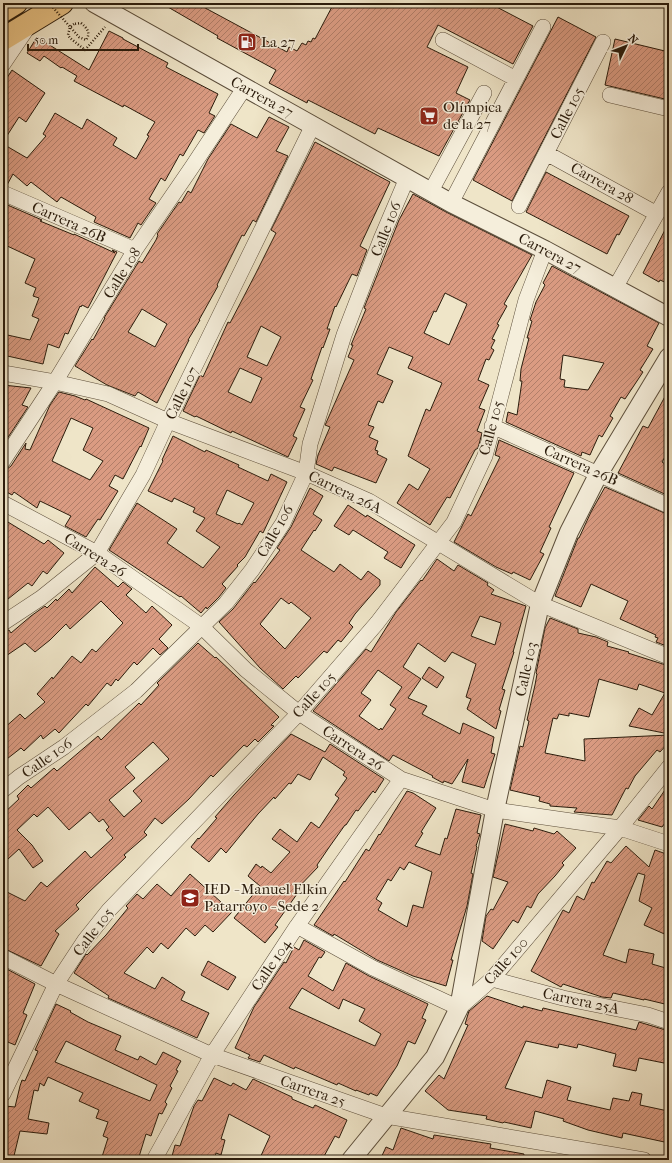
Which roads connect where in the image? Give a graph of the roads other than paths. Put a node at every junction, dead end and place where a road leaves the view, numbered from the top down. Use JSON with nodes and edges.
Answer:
{"nodes":[{"id":1,"x":16,"y":3,"type":"edge"},
{"id":2,"x":62,"y":3,"type":"edge"},
{"id":3,"x":94,"y":3,"type":"edge"},
{"id":4,"x":3,"y":11,"type":"edge"},
{"id":5,"x":32,"y":22,"type":"junction"},
{"id":6,"x":543,"y":27,"type":"dead end"},
{"id":7,"x":3,"y":39,"type":"edge"},
{"id":8,"x":443,"y":40,"type":"dead end"},
{"id":9,"x":603,"y":42,"type":"dead end"},
{"id":10,"x":3,"y":64,"type":"edge"},
{"id":11,"x":516,"y":79,"type":"junction"},
{"id":12,"x":245,"y":87,"type":"junction"},
{"id":13,"x":484,"y":93,"type":"dead end"},
{"id":14,"x":610,"y":95,"type":"dead end"},
{"id":15,"x":669,"y":109,"type":"edge"},
{"id":16,"x":313,"y":125,"type":"junction"},
{"id":17,"x":546,"y":153,"type":"junction"},
{"id":18,"x":407,"y":178,"type":"junction"},
{"id":19,"x":430,"y":191,"type":"junction"},
{"id":20,"x":669,"y":192,"type":"edge"},
{"id":21,"x":3,"y":193,"type":"edge"},
{"id":22,"x":451,"y":203,"type":"junction"},
{"id":23,"x":519,"y":206,"type":"dead end"},
{"id":24,"x":657,"y":214,"type":"junction"},
{"id":25,"x":135,"y":250,"type":"junction"},
{"id":26,"x":545,"y":250,"type":"junction"},
{"id":27,"x":615,"y":288,"type":"junction"},
{"id":28,"x":669,"y":318,"type":"edge"},
{"id":29,"x":669,"y":357,"type":"edge"},
{"id":30,"x":3,"y":373,"type":"edge"},
{"id":31,"x":55,"y":382,"type":"junction"},
{"id":32,"x":168,"y":422,"type":"junction"},
{"id":33,"x":492,"y":426,"type":"junction"},
{"id":34,"x":3,"y":461,"type":"edge"},
{"id":35,"x":306,"y":473,"type":"junction"},
{"id":36,"x":599,"y":473,"type":"junction"},
{"id":37,"x":3,"y":503,"type":"edge"},
{"id":38,"x":669,"y":506,"type":"edge"},
{"id":39,"x":437,"y":543,"type":"junction"},
{"id":40,"x":97,"y":553,"type":"junction"},
{"id":41,"x":540,"y":604,"type":"junction"},
{"id":42,"x":3,"y":623,"type":"edge"},
{"id":43,"x":201,"y":626,"type":"junction"},
{"id":44,"x":669,"y":657,"type":"edge"},
{"id":45,"x":299,"y":713,"type":"junction"},
{"id":46,"x":669,"y":767,"type":"edge"},
{"id":47,"x":401,"y":778,"type":"junction"},
{"id":48,"x":3,"y":790,"type":"edge"},
{"id":49,"x":495,"y":810,"type":"junction"},
{"id":50,"x":620,"y":828,"type":"junction"},
{"id":51,"x":669,"y":844,"type":"edge"},
{"id":52,"x":297,"y":926,"type":"junction"},
{"id":53,"x":3,"y":956,"type":"edge"},
{"id":54,"x":492,"y":979,"type":"junction"},
{"id":55,"x":56,"y":984,"type":"junction"},
{"id":56,"x":459,"y":1008,"type":"junction"},
{"id":57,"x":669,"y":1022,"type":"edge"},
{"id":58,"x":212,"y":1055,"type":"junction"},
{"id":59,"x":3,"y":1094,"type":"edge"},
{"id":60,"x":386,"y":1116,"type":"junction"},
{"id":61,"x":154,"y":1160,"type":"edge"},
{"id":62,"x":351,"y":1160,"type":"edge"},
{"id":63,"x":644,"y":1160,"type":"edge"}],
"edges":[{"from":1,"to":4,"type":"highway"},
{"from":2,"to":5,"type":"highway"},
{"from":3,"to":12,"type":"street","name":"Carrera 27"},
{"from":5,"to":7,"type":"highway"},
{"from":5,"to":10,"type":"street"},
{"from":6,"to":11,"type":"street"},
{"from":8,"to":11,"type":"street"},
{"from":9,"to":17,"type":"street","name":"Calle 105"},
{"from":11,"to":22,"type":"street"},
{"from":12,"to":16,"type":"street","name":"Carrera 27"},
{"from":12,"to":25,"type":"street","name":"Calle 108"},
{"from":13,"to":19,"type":"street"},
{"from":14,"to":15,"type":"street"},
{"from":16,"to":18,"type":"street","name":"Carrera 27"},
{"from":16,"to":32,"type":"street","name":"Calle 107"},
{"from":17,"to":23,"type":"street","name":"Calle 105"},
{"from":17,"to":24,"type":"street","name":"Carrera 28"},
{"from":18,"to":19,"type":"street","name":"Carrera 27"},
{"from":18,"to":35,"type":"street","name":"Calle 106"},
{"from":19,"to":22,"type":"street","name":"Carrera 27"},
{"from":20,"to":24,"type":"street"},
{"from":21,"to":25,"type":"street","name":"Carrera 26B"},
{"from":22,"to":26,"type":"street","name":"Carrera 27"},
{"from":24,"to":27,"type":"street"},
{"from":25,"to":31,"type":"street","name":"Calle 108"},
{"from":26,"to":27,"type":"street","name":"Carrera 27"},
{"from":26,"to":33,"type":"street","name":"Calle 105"},
{"from":27,"to":28,"type":"street","name":"Carrera 27"},
{"from":29,"to":36,"type":"street","name":"Calle 103"},
{"from":30,"to":31,"type":"street","name":"Carrera 26A"},
{"from":31,"to":32,"type":"street","name":"Carrera 26A"},
{"from":31,"to":34,"type":"street","name":"Calle 108"},
{"from":32,"to":35,"type":"street","name":"Carrera 26A"},
{"from":32,"to":40,"type":"street","name":"Calle 107"},
{"from":33,"to":36,"type":"street","name":"Carrera 26B"},
{"from":33,"to":39,"type":"street","name":"Calle 105"},
{"from":35,"to":39,"type":"street","name":"Carrera 26A"},
{"from":35,"to":43,"type":"street","name":"Calle 106"},
{"from":36,"to":38,"type":"street","name":"Carrera 26B"},
{"from":36,"to":41,"type":"street","name":"Calle 103"},
{"from":37,"to":40,"type":"street","name":"Carrera 26"},
{"from":39,"to":41,"type":"street","name":"Carrera 26A"},
{"from":39,"to":45,"type":"street","name":"Calle 105"},
{"from":40,"to":42,"type":"street","name":"Calle 107"},
{"from":40,"to":43,"type":"street","name":"Carrera 26"},
{"from":41,"to":44,"type":"street","name":"Carrera 26A"},
{"from":41,"to":49,"type":"street","name":"Calle 103"},
{"from":43,"to":45,"type":"street","name":"Carrera 26"},
{"from":43,"to":48,"type":"street","name":"Calle 106"},
{"from":45,"to":47,"type":"street","name":"Carrera 26"},
{"from":45,"to":55,"type":"street","name":"Calle 105"},
{"from":46,"to":50,"type":"street","name":"Calle 100"},
{"from":47,"to":49,"type":"street","name":"Carrera 26"},
{"from":47,"to":52,"type":"street","name":"Calle 104"},
{"from":49,"to":50,"type":"street","name":"Carrera 26"},
{"from":49,"to":56,"type":"street","name":"Calle 103"},
{"from":50,"to":51,"type":"street","name":"Carrera 26"},
{"from":50,"to":54,"type":"street","name":"Calle 100"},
{"from":52,"to":56,"type":"street"},
{"from":52,"to":58,"type":"street","name":"Calle 104"},
{"from":53,"to":55,"type":"street","name":"Carrera 25"},
{"from":54,"to":56,"type":"street","name":"Calle 100"},
{"from":54,"to":57,"type":"street","name":"Carrera 25A"},
{"from":55,"to":58,"type":"street","name":"Carrera 25"},
{"from":55,"to":59,"type":"street","name":"Calle 105"},
{"from":56,"to":60,"type":"street","name":"Calle 100"},
{"from":58,"to":60,"type":"street","name":"Carrera 25"},
{"from":58,"to":61,"type":"street","name":"Calle 104"},
{"from":60,"to":62,"type":"street","name":"Calle 100"},
{"from":60,"to":63,"type":"street","name":"Carrera 25"}]}
